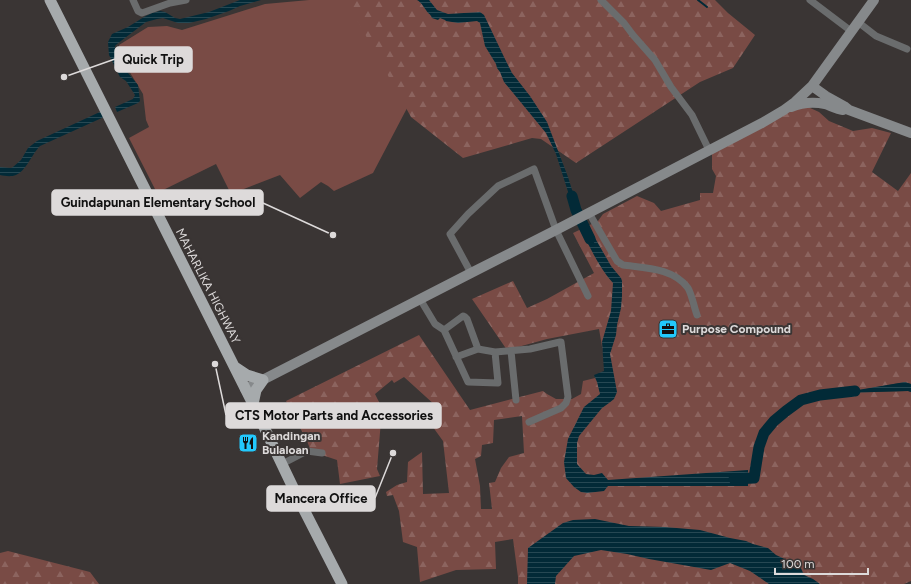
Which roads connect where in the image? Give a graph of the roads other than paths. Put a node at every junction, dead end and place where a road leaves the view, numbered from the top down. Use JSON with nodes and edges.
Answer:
{"nodes":[{"id":1,"x":50,"y":0,"type":"edge"},
{"id":2,"x":133,"y":0,"type":"edge"},
{"id":3,"x":186,"y":0,"type":"edge"},
{"id":4,"x":600,"y":0,"type":"edge"},
{"id":5,"x":810,"y":0,"type":"edge"},
{"id":6,"x":874,"y":0,"type":"edge"},
{"id":7,"x":858,"y":22,"type":"junction"},
{"id":8,"x":851,"y":31,"type":"junction"},
{"id":9,"x":907,"y":49,"type":"dead end"},
{"id":10,"x":812,"y":86,"type":"junction"},
{"id":11,"x":803,"y":94,"type":"junction"},
{"id":12,"x":813,"y":103,"type":"junction"},
{"id":13,"x":784,"y":110,"type":"junction"},
{"id":14,"x":849,"y":110,"type":"junction"},
{"id":15,"x":911,"y":133,"type":"edge"},
{"id":16,"x":709,"y":150,"type":"junction"},
{"id":17,"x":587,"y":214,"type":"junction"},
{"id":18,"x":556,"y":230,"type":"junction"},
{"id":19,"x":471,"y":273,"type":"junction"},
{"id":20,"x":588,"y":296,"type":"dead end"},
{"id":21,"x":420,"y":299,"type":"junction"},
{"id":22,"x":697,"y":315,"type":"dead end"},
{"id":23,"x":444,"y":330,"type":"junction"},
{"id":24,"x":478,"y":349,"type":"junction"},
{"id":25,"x":511,"y":351,"type":"junction"},
{"id":26,"x":495,"y":352,"type":"junction"},
{"id":27,"x":456,"y":357,"type":"junction"},
{"id":28,"x":234,"y":367,"type":"junction"},
{"id":29,"x":263,"y":380,"type":"junction"},
{"id":30,"x":245,"y":388,"type":"junction"},
{"id":31,"x":516,"y":400,"type":"dead end"},
{"id":32,"x":253,"y":404,"type":"junction"},
{"id":33,"x":529,"y":422,"type":"dead end"},
{"id":34,"x":322,"y":453,"type":"dead end"},
{"id":35,"x":282,"y":464,"type":"junction"},
{"id":36,"x":342,"y":584,"type":"edge"}],
"edges":[{"from":1,"to":28,"type":"highway","name":"MAHARLIKA HIGHWAY"},
{"from":2,"to":3,"type":"street"},
{"from":4,"to":16,"type":"street"},
{"from":5,"to":8,"type":"street"},
{"from":6,"to":7,"type":"main road"},
{"from":7,"to":8,"type":"main road"},
{"from":7,"to":9,"type":"street"},
{"from":8,"to":10,"type":"main road"},
{"from":10,"to":11,"type":"main road"},
{"from":10,"to":14,"type":"main road"},
{"from":11,"to":12,"type":"main road"},
{"from":11,"to":13,"type":"main road"},
{"from":12,"to":13,"type":"main road"},
{"from":12,"to":14,"type":"main road"},
{"from":13,"to":16,"type":"main road"},
{"from":14,"to":15,"type":"main road"},
{"from":16,"to":17,"type":"main road"},
{"from":17,"to":18,"type":"main road"},
{"from":17,"to":22,"type":"street"},
{"from":18,"to":19,"type":"main road"},
{"from":18,"to":19,"type":"street"},
{"from":18,"to":20,"type":"street"},
{"from":19,"to":21,"type":"main road"},
{"from":21,"to":23,"type":"street"},
{"from":21,"to":29,"type":"main road"},
{"from":23,"to":24,"type":"street"},
{"from":23,"to":27,"type":"street"},
{"from":24,"to":26,"type":"street"},
{"from":24,"to":27,"type":"street"},
{"from":25,"to":26,"type":"street"},
{"from":25,"to":31,"type":"street"},
{"from":25,"to":33,"type":"street"},
{"from":26,"to":27,"type":"street"},
{"from":28,"to":29,"type":"highway"},
{"from":28,"to":30,"type":"highway","name":"MAHARLIKA HIGHWAY"},
{"from":29,"to":30,"type":"main road"},
{"from":29,"to":32,"type":"highway"},
{"from":30,"to":32,"type":"highway","name":"MAHARLIKA HIGHWAY"},
{"from":32,"to":35,"type":"highway","name":"MAHARLIKA HIGHWAY"},
{"from":34,"to":35,"type":"street"},
{"from":35,"to":36,"type":"highway","name":"MAHARLIKA HIGHWAY"}]}
